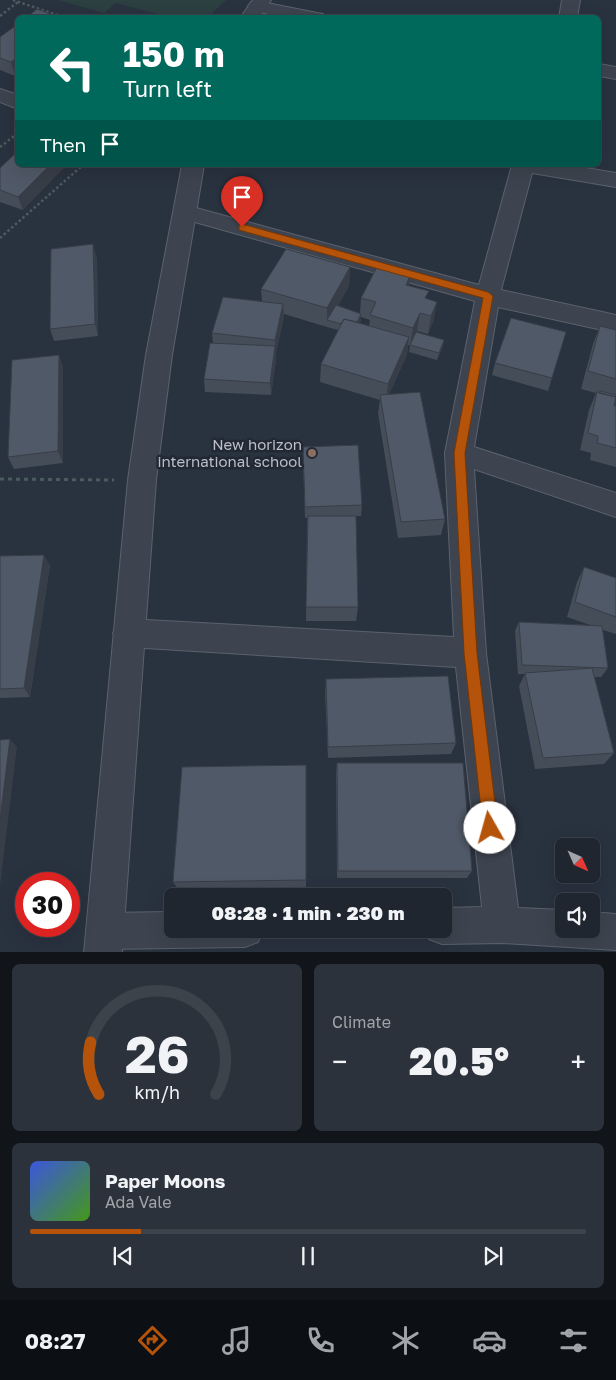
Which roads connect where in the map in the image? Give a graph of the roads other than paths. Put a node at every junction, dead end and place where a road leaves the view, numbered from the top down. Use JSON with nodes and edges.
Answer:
{"nodes":[{"id":1,"x":571,"y":0,"type":"edge"},
{"id":2,"x":256,"y":8,"type":"edge"},
{"id":3,"x":299,"y":15,"type":"edge"},
{"id":4,"x":568,"y":15,"type":"edge"},
{"id":5,"x":601,"y":70,"type":"edge"},
{"id":6,"x":616,"y":73,"type":"edge"},
{"id":7,"x":0,"y":94,"type":"edge"},
{"id":8,"x":15,"y":102,"type":"edge"},
{"id":9,"x":190,"y":167,"type":"edge"},
{"id":10,"x":524,"y":167,"type":"edge"},
{"id":11,"x":537,"y":167,"type":"edge"},
{"id":12,"x":616,"y":180,"type":"edge"},
{"id":13,"x":185,"y":212,"type":"junction"},
{"id":14,"x":488,"y":296,"type":"junction"},
{"id":15,"x":616,"y":324,"type":"edge"},
{"id":16,"x":459,"y":453,"type":"junction"},
{"id":17,"x":616,"y":504,"type":"edge"},
{"id":18,"x":128,"y":633,"type":"junction"},
{"id":19,"x":470,"y":653,"type":"junction"},
{"id":20,"x":502,"y":925,"type":"junction"},
{"id":21,"x":452,"y":926,"type":"edge"},
{"id":22,"x":616,"y":932,"type":"edge"},
{"id":23,"x":164,"y":936,"type":"edge"},
{"id":24,"x":104,"y":942,"type":"edge"}],
"edges":[{"from":1,"to":4,"type":"street"},
{"from":2,"to":3,"type":"street"},
{"from":5,"to":6,"type":"street"},
{"from":7,"to":8,"type":"street"},
{"from":9,"to":13,"type":"street"},
{"from":10,"to":14,"type":"street"},
{"from":11,"to":12,"type":"street"},
{"from":13,"to":14,"type":"street"},
{"from":13,"to":18,"type":"street"},
{"from":14,"to":15,"type":"street"},
{"from":14,"to":16,"type":"street"},
{"from":16,"to":17,"type":"street"},
{"from":16,"to":19,"type":"street"},
{"from":18,"to":19,"type":"street"},
{"from":18,"to":24,"type":"street"},
{"from":19,"to":20,"type":"street"},
{"from":20,"to":21,"type":"street"},
{"from":20,"to":22,"type":"street"},
{"from":23,"to":24,"type":"street"}]}
